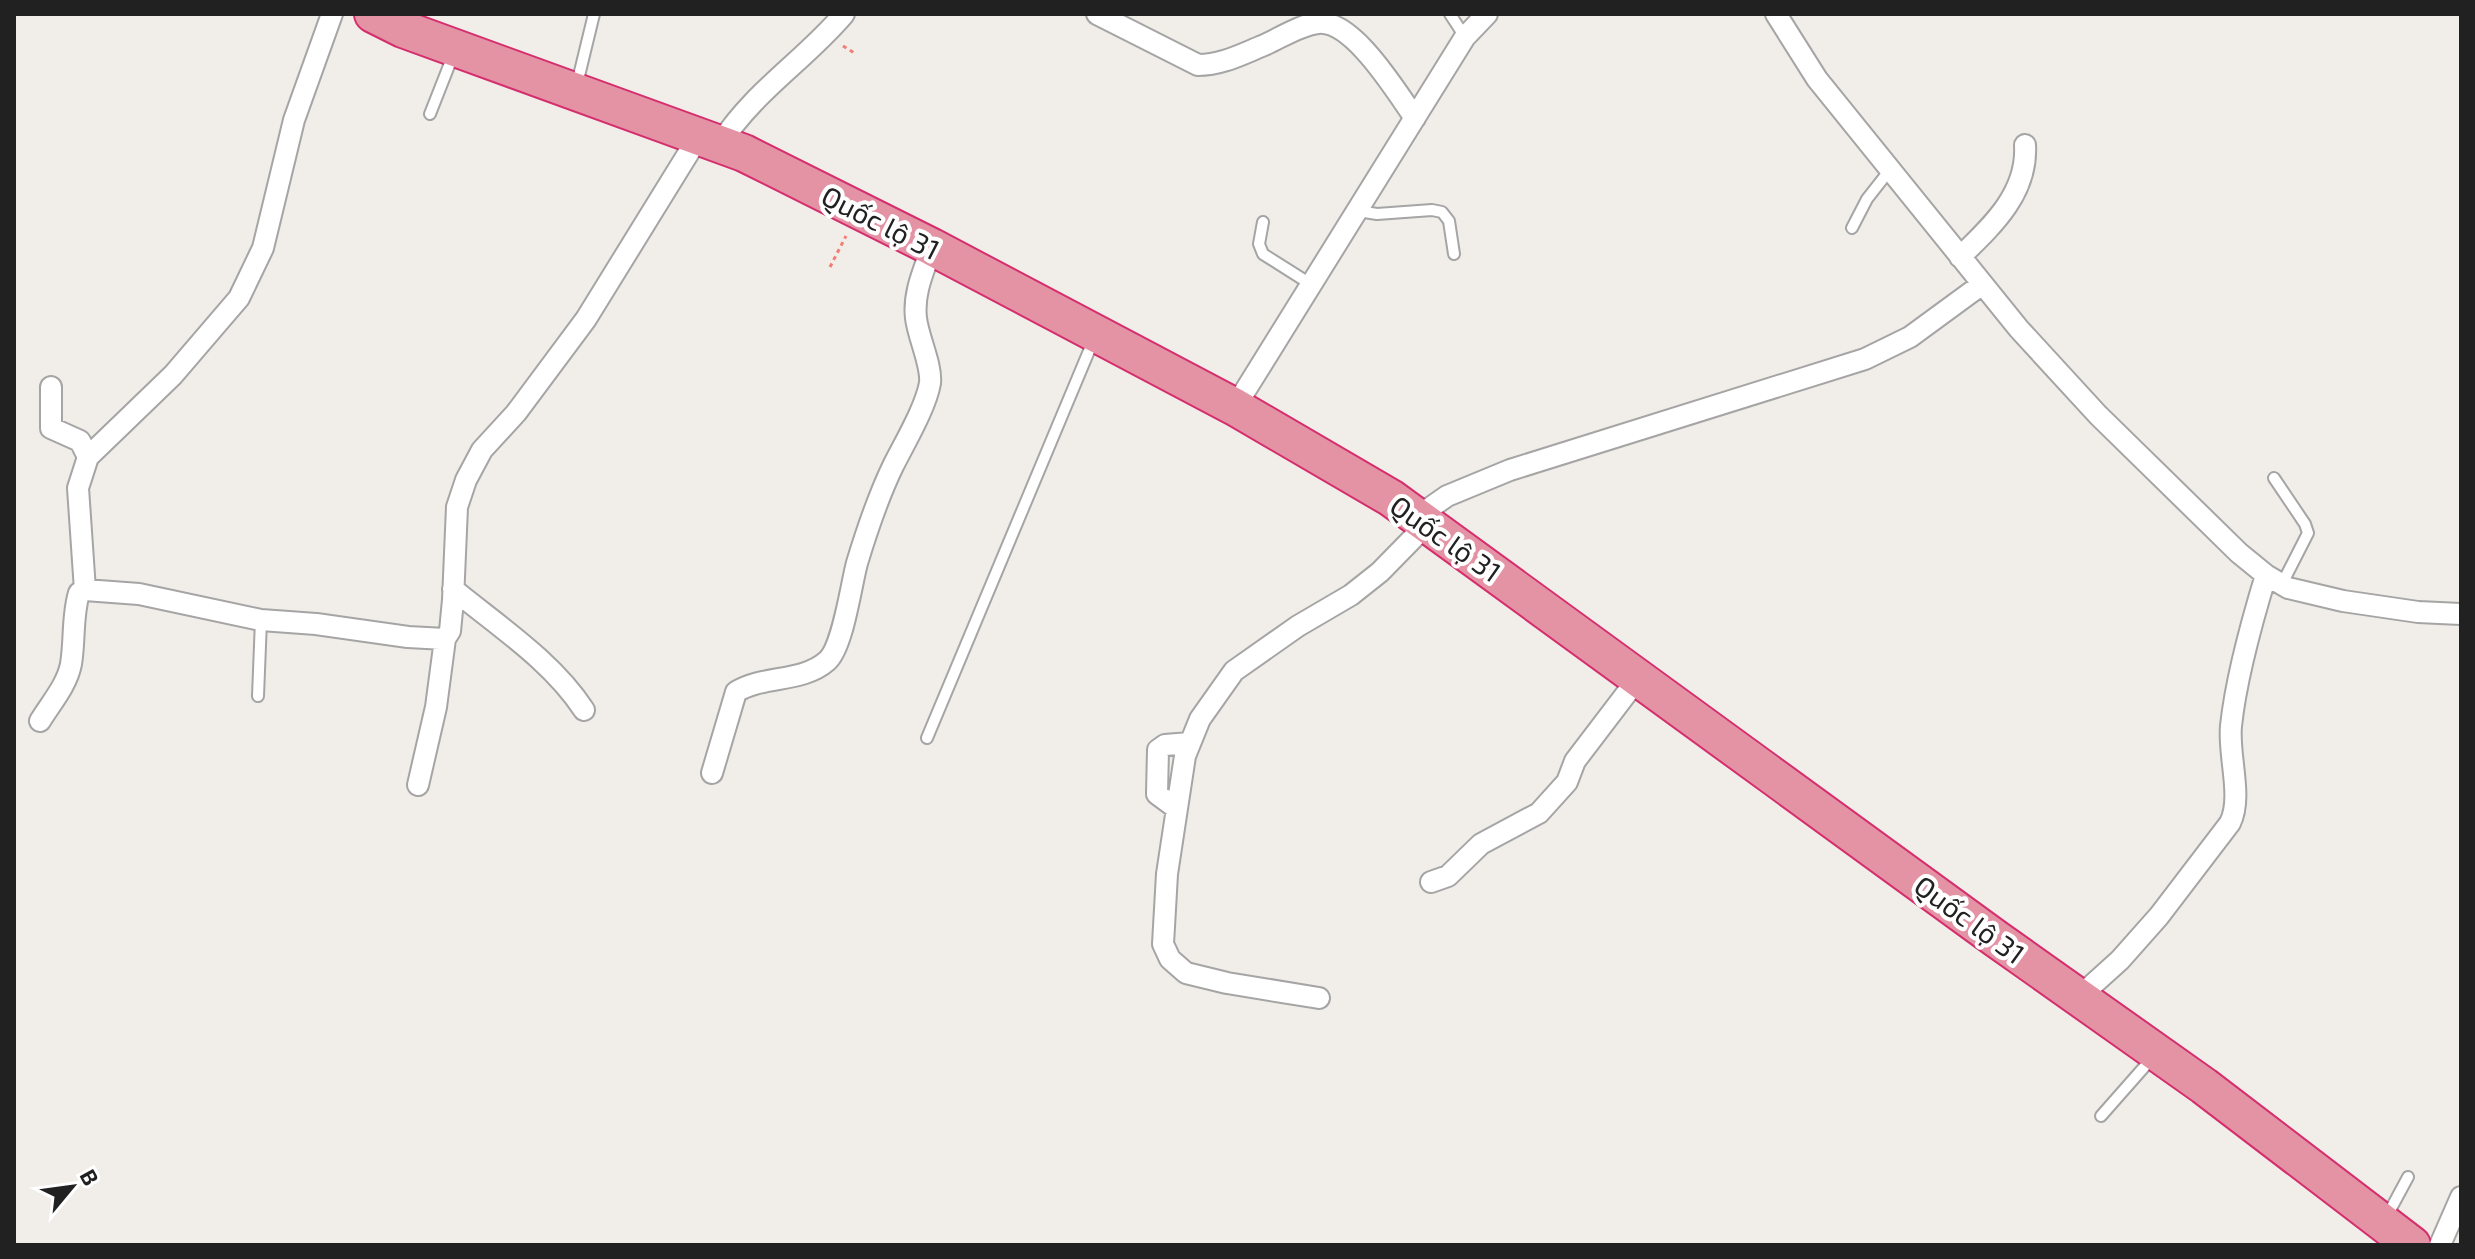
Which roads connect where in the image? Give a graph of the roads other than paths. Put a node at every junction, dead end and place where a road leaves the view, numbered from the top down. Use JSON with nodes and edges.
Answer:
{"nodes":[{"id":1,"x":332,"y":14,"type":"edge"},
{"id":2,"x":373,"y":14,"type":"edge"},
{"id":3,"x":594,"y":14,"type":"edge"},
{"id":4,"x":844,"y":14,"type":"edge"},
{"id":5,"x":1097,"y":14,"type":"edge"},
{"id":6,"x":1450,"y":14,"type":"edge"},
{"id":7,"x":1487,"y":14,"type":"edge"},
{"id":8,"x":1776,"y":14,"type":"edge"},
{"id":9,"x":1465,"y":37,"type":"junction"},
{"id":10,"x":456,"y":47,"type":"junction"},
{"id":11,"x":575,"y":90,"type":"junction"},
{"id":12,"x":430,"y":114,"type":"dead end"},
{"id":13,"x":1415,"y":118,"type":"junction"},
{"id":14,"x":710,"y":140,"type":"junction"},
{"id":15,"x":2025,"y":145,"type":"dead end"},
{"id":16,"x":1889,"y":171,"type":"junction"},
{"id":17,"x":1358,"y":211,"type":"junction"},
{"id":18,"x":1263,"y":222,"type":"dead end"},
{"id":19,"x":1852,"y":228,"type":"dead end"},
{"id":20,"x":932,"y":247,"type":"junction"},
{"id":21,"x":1454,"y":254,"type":"dead end"},
{"id":22,"x":1960,"y":257,"type":"junction"},
{"id":23,"x":1312,"y":285,"type":"junction"},
{"id":24,"x":1981,"y":285,"type":"junction"},
{"id":25,"x":1096,"y":333,"type":"junction"},
{"id":26,"x":51,"y":387,"type":"dead end"},
{"id":27,"x":1235,"y":407,"type":"junction"},
{"id":28,"x":88,"y":457,"type":"junction"},
{"id":29,"x":2274,"y":478,"type":"dead end"},
{"id":30,"x":1422,"y":520,"type":"junction"},
{"id":31,"x":2274,"y":580,"type":"junction"},
{"id":32,"x":453,"y":589,"type":"junction"},
{"id":33,"x":85,"y":590,"type":"junction"},
{"id":34,"x":2461,"y":614,"type":"edge"},
{"id":35,"x":261,"y":620,"type":"junction"},
{"id":36,"x":445,"y":639,"type":"junction"},
{"id":37,"x":1639,"y":677,"type":"junction"},
{"id":38,"x":258,"y":696,"type":"dead end"},
{"id":39,"x":584,"y":710,"type":"dead end"},
{"id":40,"x":40,"y":721,"type":"dead end"},
{"id":41,"x":927,"y":738,"type":"dead end"},
{"id":42,"x":712,"y":773,"type":"dead end"},
{"id":43,"x":418,"y":785,"type":"dead end"},
{"id":44,"x":1431,"y":882,"type":"dead end"},
{"id":45,"x":2079,"y":997,"type":"junction"},
{"id":46,"x":1319,"y":998,"type":"dead end"},
{"id":47,"x":2157,"y":1052,"type":"junction"},
{"id":48,"x":2101,"y":1116,"type":"dead end"},
{"id":49,"x":2408,"y":1177,"type":"dead end"},
{"id":50,"x":2461,"y":1197,"type":"edge"},
{"id":51,"x":2384,"y":1221,"type":"junction"},
{"id":52,"x":2412,"y":1245,"type":"edge"},
{"id":53,"x":2440,"y":1245,"type":"edge"}],
"edges":[{"from":1,"to":28,"type":"street"},
{"from":2,"to":10,"type":"highway","name":"Quốc lộ 31"},
{"from":3,"to":11,"type":"lane"},
{"from":4,"to":14,"type":"street"},
{"from":5,"to":13,"type":"street"},
{"from":6,"to":9,"type":"lane"},
{"from":7,"to":9,"type":"street"},
{"from":8,"to":16,"type":"street"},
{"from":9,"to":13,"type":"street"},
{"from":10,"to":11,"type":"highway","name":"Quốc lộ 31"},
{"from":10,"to":12,"type":"lane"},
{"from":11,"to":14,"type":"highway","name":"Quốc lộ 31"},
{"from":13,"to":17,"type":"street"},
{"from":14,"to":20,"type":"highway","name":"Quốc lộ 31"},
{"from":14,"to":32,"type":"street"},
{"from":15,"to":22,"type":"street"},
{"from":16,"to":19,"type":"lane"},
{"from":16,"to":22,"type":"street"},
{"from":17,"to":21,"type":"lane"},
{"from":17,"to":23,"type":"street"},
{"from":18,"to":23,"type":"lane"},
{"from":20,"to":25,"type":"highway","name":"Quốc lộ 31"},
{"from":20,"to":42,"type":"street"},
{"from":22,"to":24,"type":"street"},
{"from":23,"to":27,"type":"street"},
{"from":24,"to":30,"type":"street"},
{"from":24,"to":31,"type":"street"},
{"from":25,"to":27,"type":"highway","name":"Quốc lộ 31"},
{"from":25,"to":41,"type":"lane"},
{"from":26,"to":28,"type":"street"},
{"from":27,"to":30,"type":"highway","name":"Quốc lộ 31"},
{"from":28,"to":33,"type":"street"},
{"from":29,"to":31,"type":"lane"},
{"from":30,"to":37,"type":"highway","name":"Quốc lộ 31"},
{"from":30,"to":46,"type":"street"},
{"from":31,"to":34,"type":"street"},
{"from":31,"to":45,"type":"street"},
{"from":32,"to":36,"type":"street"},
{"from":32,"to":39,"type":"street"},
{"from":33,"to":35,"type":"street"},
{"from":33,"to":40,"type":"street"},
{"from":35,"to":36,"type":"street"},
{"from":35,"to":38,"type":"lane"},
{"from":36,"to":43,"type":"street"},
{"from":37,"to":44,"type":"street"},
{"from":37,"to":45,"type":"highway","name":"Quốc lộ 31"},
{"from":45,"to":47,"type":"highway","name":"Quốc lộ 31"},
{"from":47,"to":48,"type":"lane"},
{"from":47,"to":51,"type":"highway","name":"Quốc lộ 31"},
{"from":49,"to":51,"type":"lane"},
{"from":50,"to":53,"type":"street"},
{"from":51,"to":52,"type":"highway","name":"Quốc lộ 31"}]}
